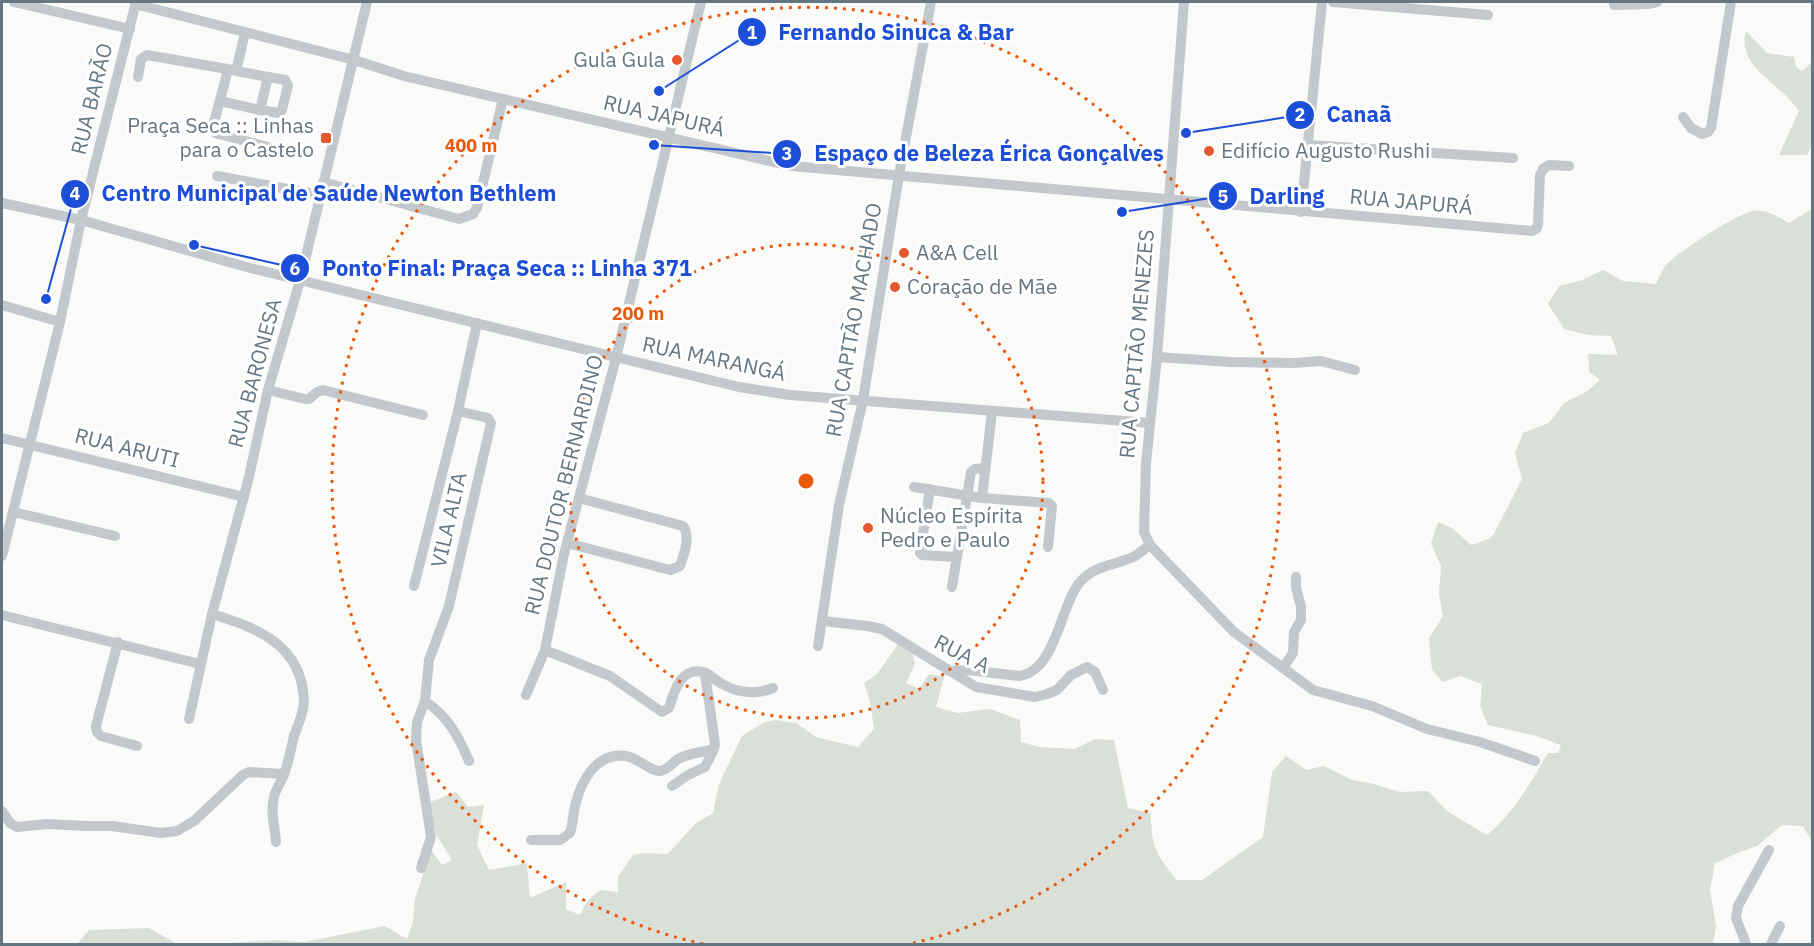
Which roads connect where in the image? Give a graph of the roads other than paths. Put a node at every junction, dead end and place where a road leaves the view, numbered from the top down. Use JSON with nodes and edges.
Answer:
{"nodes":[{"id":1,"x":14,"y":2,"type":"edge"},
{"id":2,"x":367,"y":2,"type":"edge"},
{"id":3,"x":701,"y":2,"type":"edge"},
{"id":4,"x":931,"y":2,"type":"edge"},
{"id":5,"x":1184,"y":2,"type":"edge"},
{"id":6,"x":1322,"y":2,"type":"edge"},
{"id":7,"x":1333,"y":2,"type":"edge"},
{"id":8,"x":1657,"y":2,"type":"edge"},
{"id":9,"x":1731,"y":2,"type":"edge"},
{"id":10,"x":136,"y":3,"type":"edge"},
{"id":11,"x":1393,"y":4,"type":"edge"},
{"id":12,"x":1614,"y":5,"type":"dead end"},
{"id":13,"x":1488,"y":15,"type":"dead end"},
{"id":14,"x":130,"y":29,"type":"junction"},
{"id":15,"x":245,"y":33,"type":"junction"},
{"id":16,"x":354,"y":60,"type":"junction"},
{"id":17,"x":232,"y":70,"type":"junction"},
{"id":18,"x":138,"y":77,"type":"dead end"},
{"id":19,"x":268,"y":77,"type":"junction"},
{"id":20,"x":503,"y":99,"type":"junction"},
{"id":21,"x":220,"y":101,"type":"junction"},
{"id":22,"x":260,"y":110,"type":"junction"},
{"id":23,"x":1683,"y":117,"type":"dead end"},
{"id":24,"x":668,"y":137,"type":"junction"},
{"id":25,"x":1308,"y":145,"type":"junction"},
{"id":26,"x":268,"y":147,"type":"dead end"},
{"id":27,"x":1512,"y":158,"type":"dead end"},
{"id":28,"x":1569,"y":166,"type":"dead end"},
{"id":29,"x":899,"y":175,"type":"junction"},
{"id":30,"x":217,"y":176,"type":"dead end"},
{"id":31,"x":323,"y":182,"type":"junction"},
{"id":32,"x":320,"y":195,"type":"junction"},
{"id":33,"x":1169,"y":201,"type":"junction"},
{"id":34,"x":2,"y":202,"type":"edge"},
{"id":35,"x":1301,"y":212,"type":"junction"},
{"id":36,"x":81,"y":220,"type":"junction"},
{"id":37,"x":300,"y":281,"type":"junction"},
{"id":38,"x":2,"y":305,"type":"edge"},
{"id":39,"x":60,"y":322,"type":"junction"},
{"id":40,"x":477,"y":323,"type":"junction"},
{"id":41,"x":1157,"y":357,"type":"junction"},
{"id":42,"x":616,"y":358,"type":"junction"},
{"id":43,"x":1355,"y":370,"type":"dead end"},
{"id":44,"x":268,"y":390,"type":"junction"},
{"id":45,"x":863,"y":400,"type":"junction"},
{"id":46,"x":458,"y":411,"type":"junction"},
{"id":47,"x":992,"y":412,"type":"junction"},
{"id":48,"x":423,"y":415,"type":"dead end"},
{"id":49,"x":1150,"y":423,"type":"junction"},
{"id":50,"x":2,"y":438,"type":"edge"},
{"id":51,"x":28,"y":445,"type":"junction"},
{"id":52,"x":985,"y":468,"type":"junction"},
{"id":53,"x":914,"y":487,"type":"dead end"},
{"id":54,"x":930,"y":489,"type":"junction"},
{"id":55,"x":967,"y":496,"type":"junction"},
{"id":56,"x":244,"y":497,"type":"junction"},
{"id":57,"x":579,"y":498,"type":"junction"},
{"id":58,"x":982,"y":498,"type":"junction"},
{"id":59,"x":13,"y":512,"type":"junction"},
{"id":60,"x":115,"y":536,"type":"dead end"},
{"id":61,"x":567,"y":543,"type":"junction"},
{"id":62,"x":1150,"y":545,"type":"junction"},
{"id":63,"x":1048,"y":547,"type":"dead end"},
{"id":64,"x":2,"y":556,"type":"edge"},
{"id":65,"x":956,"y":557,"type":"junction"},
{"id":66,"x":1296,"y":577,"type":"dead end"},
{"id":67,"x":414,"y":586,"type":"dead end"},
{"id":68,"x":952,"y":588,"type":"dead end"},
{"id":69,"x":212,"y":614,"type":"junction"},
{"id":70,"x":2,"y":615,"type":"edge"},
{"id":71,"x":823,"y":621,"type":"junction"},
{"id":72,"x":118,"y":642,"type":"junction"},
{"id":73,"x":818,"y":646,"type":"dead end"},
{"id":74,"x":545,"y":650,"type":"junction"},
{"id":75,"x":200,"y":664,"type":"junction"},
{"id":76,"x":1283,"y":668,"type":"junction"},
{"id":77,"x":949,"y":671,"type":"junction"},
{"id":78,"x":705,"y":673,"type":"junction"},
{"id":79,"x":773,"y":688,"type":"dead end"},
{"id":80,"x":1103,"y":690,"type":"dead end"},
{"id":81,"x":526,"y":695,"type":"dead end"},
{"id":82,"x":425,"y":701,"type":"junction"},
{"id":83,"x":189,"y":719,"type":"dead end"},
{"id":84,"x":137,"y":746,"type":"dead end"},
{"id":85,"x":714,"y":749,"type":"junction"},
{"id":86,"x":469,"y":760,"type":"dead end"},
{"id":87,"x":1535,"y":761,"type":"dead end"},
{"id":88,"x":284,"y":774,"type":"junction"},
{"id":89,"x":672,"y":786,"type":"dead end"},
{"id":90,"x":2,"y":811,"type":"edge"},
{"id":91,"x":531,"y":840,"type":"dead end"},
{"id":92,"x":276,"y":842,"type":"dead end"},
{"id":93,"x":1769,"y":850,"type":"dead end"},
{"id":94,"x":421,"y":868,"type":"dead end"},
{"id":95,"x":1780,"y":926,"type":"dead end"},
{"id":96,"x":1746,"y":945,"type":"edge"},
{"id":97,"x":1771,"y":945,"type":"edge"}],
"edges":[{"from":1,"to":14,"type":"street"},
{"from":2,"to":16,"type":"street","name":"RUA BARONESA"},
{"from":3,"to":24,"type":"street","name":"RUA DOUTOR BERNARDINO"},
{"from":4,"to":29,"type":"street","name":"RUA CAPITÃO MACHADO"},
{"from":5,"to":33,"type":"street","name":"RUA CAPITÃO MENEZES"},
{"from":6,"to":25,"type":"street"},
{"from":7,"to":11,"type":"street"},
{"from":8,"to":12,"type":"street"},
{"from":9,"to":23,"type":"street"},
{"from":10,"to":14,"type":"street","name":"RUA BARÃO"},
{"from":10,"to":15,"type":"street","name":"RUA JAPURÁ"},
{"from":11,"to":13,"type":"street"},
{"from":14,"to":36,"type":"street","name":"RUA BARÃO"},
{"from":15,"to":16,"type":"street","name":"RUA JAPURÁ"},
{"from":15,"to":17,"type":"street"},
{"from":16,"to":20,"type":"street","name":"RUA JAPURÁ"},
{"from":16,"to":31,"type":"street","name":"RUA BARONESA"},
{"from":17,"to":18,"type":"street"},
{"from":17,"to":19,"type":"street"},
{"from":17,"to":21,"type":"street"},
{"from":19,"to":22,"type":"street"},
{"from":19,"to":22,"type":"street"},
{"from":20,"to":24,"type":"street","name":"RUA JAPURÁ"},
{"from":20,"to":31,"type":"street"},
{"from":21,"to":22,"type":"street"},
{"from":21,"to":26,"type":"street"},
{"from":24,"to":29,"type":"street","name":"RUA JAPURÁ"},
{"from":24,"to":42,"type":"street","name":"RUA DOUTOR BERNARDINO"},
{"from":25,"to":27,"type":"street"},
{"from":25,"to":35,"type":"street"},
{"from":28,"to":35,"type":"street","name":"RUA JAPURÁ"},
{"from":29,"to":33,"type":"street","name":"RUA JAPURÁ"},
{"from":29,"to":45,"type":"street","name":"RUA CAPITÃO MACHADO"},
{"from":30,"to":32,"type":"street"},
{"from":31,"to":32,"type":"street","name":"RUA BARONESA"},
{"from":32,"to":37,"type":"street","name":"RUA BARONESA"},
{"from":33,"to":35,"type":"street","name":"RUA JAPURÁ"},
{"from":33,"to":41,"type":"street","name":"RUA CAPITÃO MENEZES"},
{"from":34,"to":36,"type":"street","name":"RUA MARANGÁ"},
{"from":36,"to":37,"type":"street","name":"RUA MARANGÁ"},
{"from":36,"to":39,"type":"street","name":"RUA BARÃO"},
{"from":37,"to":40,"type":"street","name":"RUA MARANGÁ"},
{"from":37,"to":44,"type":"street","name":"RUA BARONESA"},
{"from":38,"to":39,"type":"street"},
{"from":39,"to":51,"type":"street","name":"RUA BARÃO"},
{"from":40,"to":42,"type":"street","name":"RUA MARANGÁ"},
{"from":40,"to":46,"type":"street","name":"VILA ALTA"},
{"from":41,"to":43,"type":"street"},
{"from":41,"to":49,"type":"street","name":"RUA CAPITÃO MENEZES"},
{"from":42,"to":45,"type":"street","name":"RUA MARANGÁ"},
{"from":42,"to":57,"type":"street","name":"RUA DOUTOR BERNARDINO"},
{"from":44,"to":48,"type":"street"},
{"from":44,"to":56,"type":"street","name":"RUA BARONESA"},
{"from":45,"to":47,"type":"street","name":"RUA MARANGÁ"},
{"from":45,"to":71,"type":"street","name":"RUA CAPITÃO MACHADO"},
{"from":46,"to":67,"type":"street","name":"VILA ALTA"},
{"from":46,"to":82,"type":"street","name":"VILA ALTA"},
{"from":47,"to":49,"type":"street","name":"RUA MARANGÁ"},
{"from":47,"to":52,"type":"street"},
{"from":49,"to":62,"type":"street","name":"RUA CAPITÃO MENEZES"},
{"from":50,"to":51,"type":"street","name":"RUA ARUTI"},
{"from":51,"to":56,"type":"street","name":"RUA ARUTI"},
{"from":51,"to":59,"type":"street","name":"RUA BARÃO"},
{"from":52,"to":55,"type":"street"},
{"from":52,"to":58,"type":"street"},
{"from":53,"to":54,"type":"street"},
{"from":54,"to":55,"type":"street"},
{"from":54,"to":65,"type":"street"},
{"from":55,"to":58,"type":"street"},
{"from":55,"to":65,"type":"street"},
{"from":56,"to":69,"type":"street","name":"RUA BARONESA"},
{"from":57,"to":61,"type":"street","name":"RUA DOUTOR BERNARDINO"},
{"from":57,"to":61,"type":"street"},
{"from":58,"to":63,"type":"street"},
{"from":59,"to":60,"type":"street"},
{"from":59,"to":64,"type":"street","name":"RUA BARÃO"},
{"from":61,"to":74,"type":"street","name":"RUA DOUTOR BERNARDINO"},
{"from":62,"to":76,"type":"street"},
{"from":62,"to":77,"type":"street"},
{"from":65,"to":68,"type":"street"},
{"from":66,"to":76,"type":"street"},
{"from":69,"to":75,"type":"street","name":"RUA BARONESA"},
{"from":69,"to":88,"type":"street"},
{"from":70,"to":72,"type":"street"},
{"from":71,"to":73,"type":"street","name":"RUA CAPITÃO MACHADO"},
{"from":71,"to":77,"type":"street","name":"RUA A"},
{"from":72,"to":75,"type":"street"},
{"from":72,"to":84,"type":"street"},
{"from":74,"to":78,"type":"street"},
{"from":74,"to":81,"type":"street","name":"RUA DOUTOR BERNARDINO"},
{"from":75,"to":83,"type":"street","name":"RUA BARONESA"},
{"from":76,"to":87,"type":"street"},
{"from":77,"to":80,"type":"street","name":"RUA A"},
{"from":78,"to":79,"type":"street"},
{"from":78,"to":85,"type":"street"},
{"from":82,"to":86,"type":"street"},
{"from":82,"to":94,"type":"street"},
{"from":85,"to":89,"type":"street"},
{"from":85,"to":91,"type":"street"},
{"from":88,"to":90,"type":"street"},
{"from":88,"to":92,"type":"street"},
{"from":93,"to":96,"type":"street"},
{"from":95,"to":97,"type":"street"}]}
